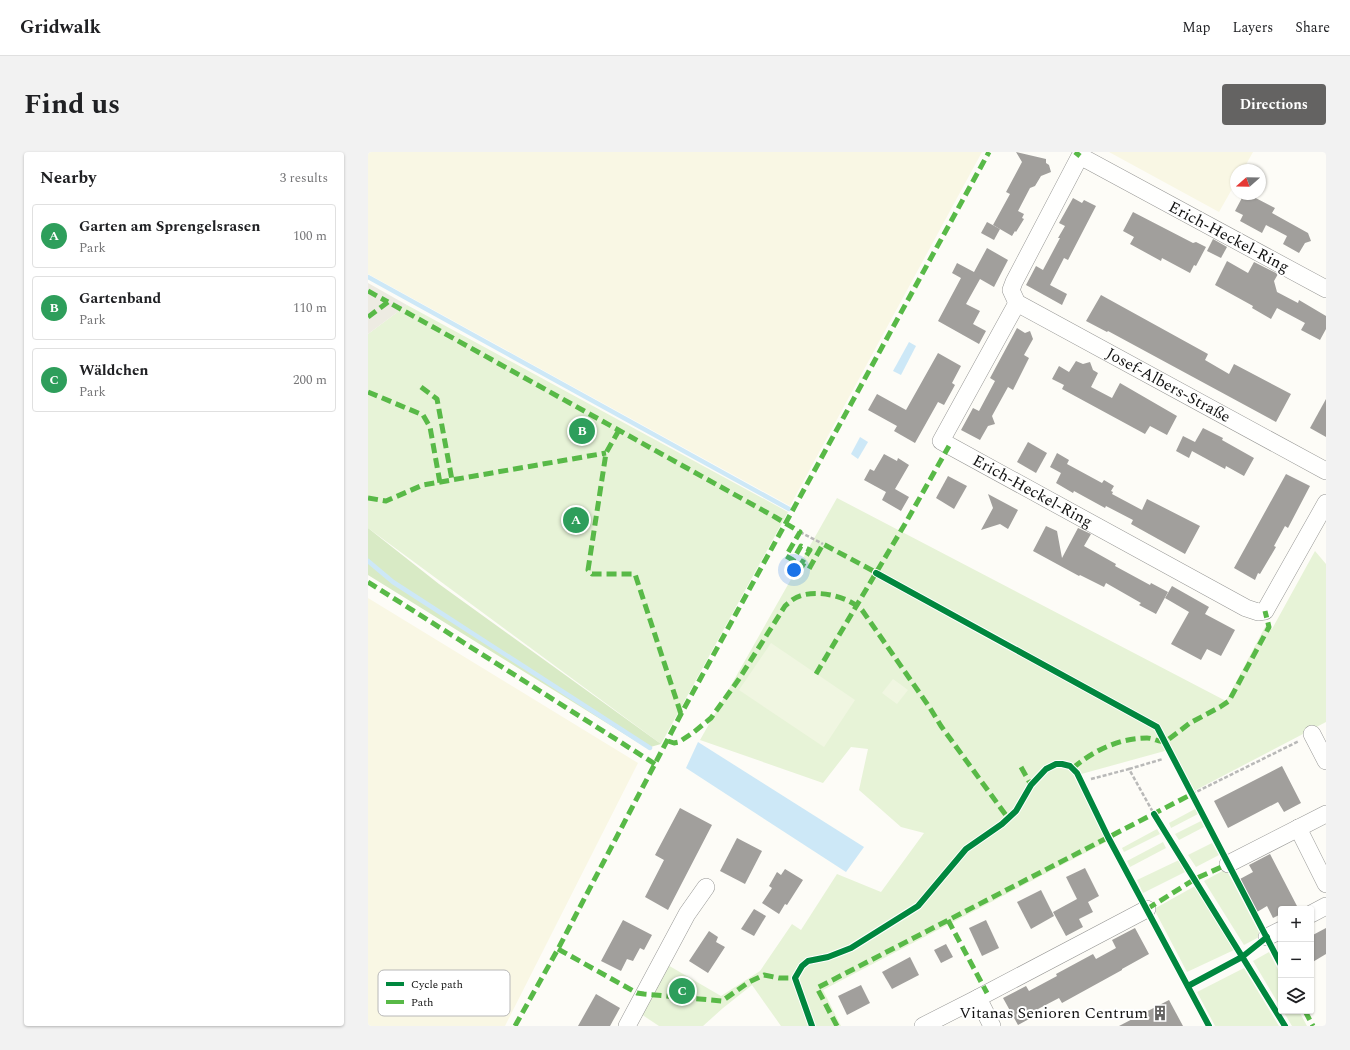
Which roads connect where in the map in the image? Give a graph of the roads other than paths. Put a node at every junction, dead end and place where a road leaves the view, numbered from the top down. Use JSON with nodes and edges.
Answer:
{"nodes":[{"id":1,"x":1326,"y":289,"type":"edge"},
{"id":2,"x":1015,"y":300,"type":"junction"},
{"id":3,"x":1326,"y":471,"type":"edge"},
{"id":4,"x":1326,"y":503,"type":"edge"},
{"id":5,"x":1312,"y":734,"type":"road end"},
{"id":6,"x":1326,"y":761,"type":"edge"},
{"id":7,"x":1326,"y":814,"type":"edge"},
{"id":8,"x":1298,"y":828,"type":"junction"},
{"id":9,"x":1228,"y":864,"type":"dead end"},
{"id":10,"x":1326,"y":884,"type":"edge"},
{"id":11,"x":706,"y":887,"type":"dead end"},
{"id":12,"x":1326,"y":906,"type":"edge"},
{"id":13,"x":1147,"y":909,"type":"dead end"},
{"id":14,"x":1314,"y":912,"type":"edge"},
{"id":15,"x":978,"y":998,"type":"junction"},
{"id":16,"x":630,"y":1025,"type":"edge"},
{"id":17,"x":923,"y":1026,"type":"edge"},
{"id":18,"x":992,"y":1026,"type":"edge"}],
"edges":[{"from":1,"to":2,"type":"street","name":"Erich-Heckel-Ring"},
{"from":2,"to":3,"type":"street","name":"Josef-Albers-Straße"},
{"from":2,"to":4,"type":"street","name":"Erich-Heckel-Ring"},
{"from":5,"to":6,"type":"street"},
{"from":7,"to":8,"type":"street"},
{"from":8,"to":9,"type":"street"},
{"from":8,"to":10,"type":"street"},
{"from":11,"to":16,"type":"street"},
{"from":12,"to":14,"type":"street"},
{"from":13,"to":15,"type":"street"},
{"from":15,"to":17,"type":"street"},
{"from":15,"to":18,"type":"street"}]}
